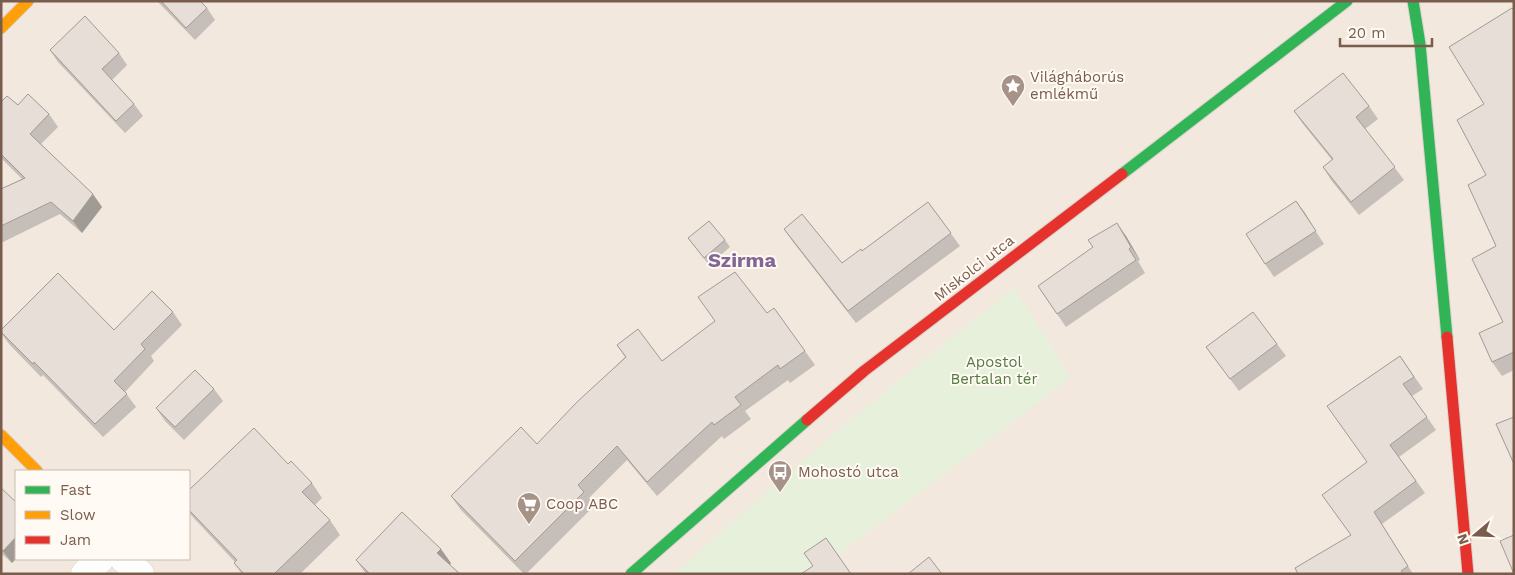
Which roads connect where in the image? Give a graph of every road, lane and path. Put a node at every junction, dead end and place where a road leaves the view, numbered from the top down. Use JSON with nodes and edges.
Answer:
{"nodes":[{"id":1,"x":28,"y":1,"type":"edge"},
{"id":2,"x":1347,"y":1,"type":"edge"},
{"id":3,"x":1413,"y":1,"type":"edge"},
{"id":4,"x":1,"y":28,"type":"edge"},
{"id":5,"x":1,"y":435,"type":"edge"},
{"id":6,"x":36,"y":470,"type":"edge"},
{"id":7,"x":99,"y":560,"type":"edge"},
{"id":8,"x":125,"y":560,"type":"edge"},
{"id":9,"x":85,"y":574,"type":"edge"},
{"id":10,"x":140,"y":574,"type":"edge"},
{"id":11,"x":631,"y":574,"type":"edge"},
{"id":12,"x":1468,"y":574,"type":"edge"}],
"edges":[{"from":1,"to":4,"type":"main road"},
{"from":2,"to":11,"type":"main road","name":"Miskolci utca"},
{"from":3,"to":12,"type":"main road"},
{"from":5,"to":6,"type":"main road"},
{"from":7,"to":9,"type":"street"},
{"from":8,"to":10,"type":"street"}]}
